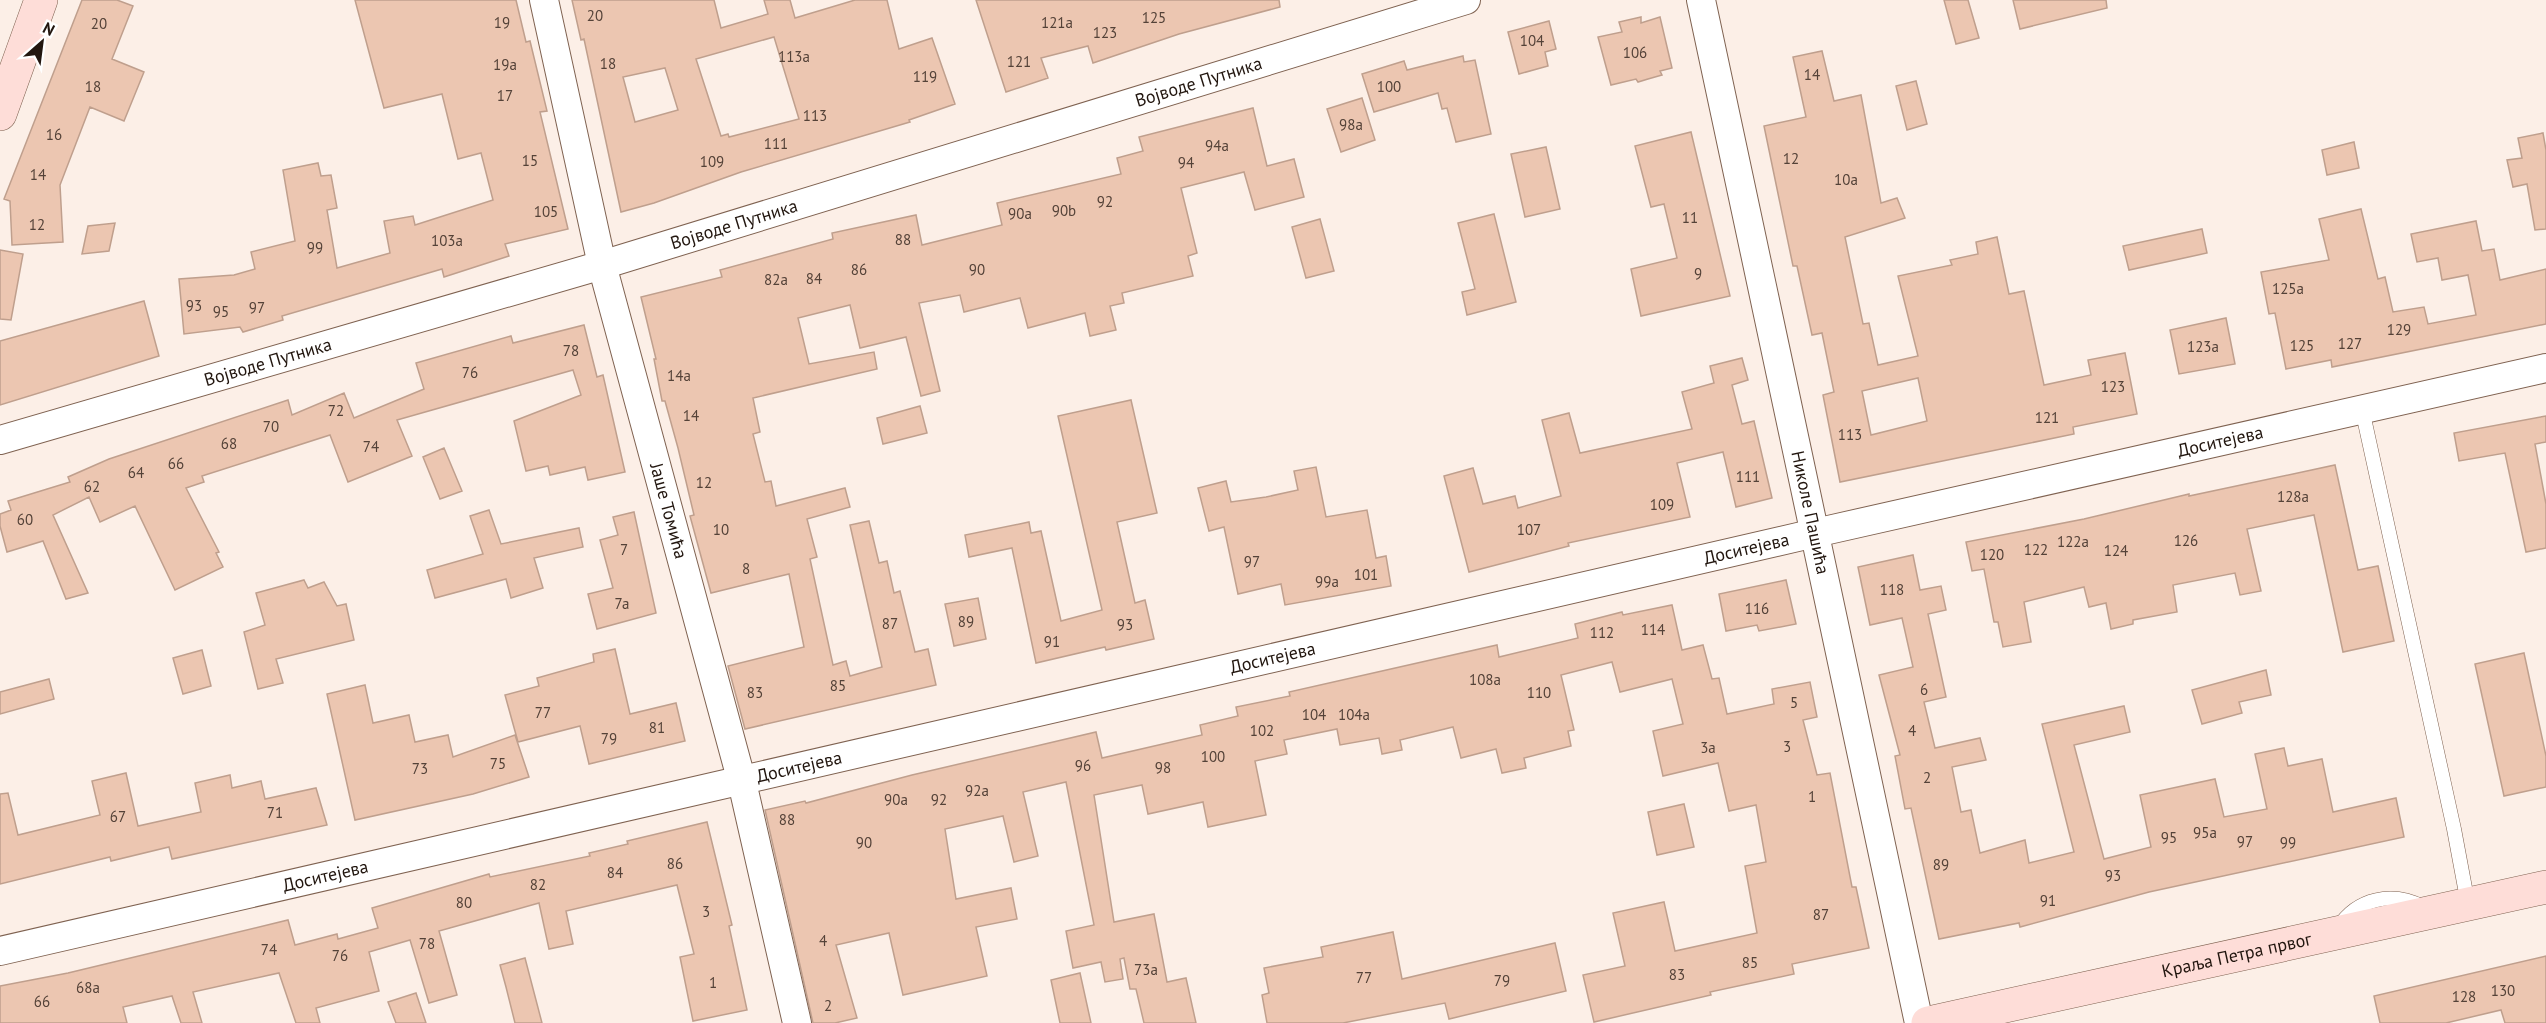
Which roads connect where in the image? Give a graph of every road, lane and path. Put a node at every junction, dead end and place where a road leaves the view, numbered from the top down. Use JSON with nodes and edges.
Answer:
{"nodes":[{"id":1,"x":41,"y":0,"type":"edge"},
{"id":2,"x":544,"y":0,"type":"edge"},
{"id":3,"x":1466,"y":0,"type":"edge"},
{"id":4,"x":1701,"y":0,"type":"edge"},
{"id":5,"x":0,"y":114,"type":"edge"},
{"id":6,"x":602,"y":265,"type":"junction"},
{"id":7,"x":2546,"y":368,"type":"edge"},
{"id":8,"x":2362,"y":409,"type":"junction"},
{"id":9,"x":0,"y":440,"type":"edge"},
{"id":10,"x":1815,"y":533,"type":"junction"},
{"id":11,"x":742,"y":782,"type":"junction"},
{"id":12,"x":2546,"y":887,"type":"edge"},
{"id":13,"x":2468,"y":904,"type":"junction"},
{"id":14,"x":0,"y":951,"type":"edge"},
{"id":15,"x":797,"y":1023,"type":"edge"},
{"id":16,"x":1919,"y":1023,"type":"edge"},
{"id":17,"x":1928,"y":1023,"type":"edge"}],
"edges":[{"from":1,"to":5,"type":"street"},
{"from":2,"to":6,"type":"street","name":"Јаше Томића"},
{"from":3,"to":6,"type":"street","name":"Војводе Путника"},
{"from":4,"to":10,"type":"street","name":"Николе Пашића"},
{"from":6,"to":9,"type":"street","name":"Војводе Путника"},
{"from":6,"to":11,"type":"street","name":"Јаше Томића"},
{"from":7,"to":8,"type":"street","name":"Доситејева"},
{"from":8,"to":10,"type":"street","name":"Доситејева"},
{"from":8,"to":13,"type":"lane"},
{"from":10,"to":11,"type":"street","name":"Доситејева"},
{"from":10,"to":16,"type":"street","name":"Николе Пашића"},
{"from":11,"to":14,"type":"street","name":"Доситејева"},
{"from":11,"to":15,"type":"street","name":"Јаше Томића"},
{"from":12,"to":13,"type":"street","name":"Краља Петра првог"},
{"from":13,"to":17,"type":"street","name":"Краља Петра првог"}]}
